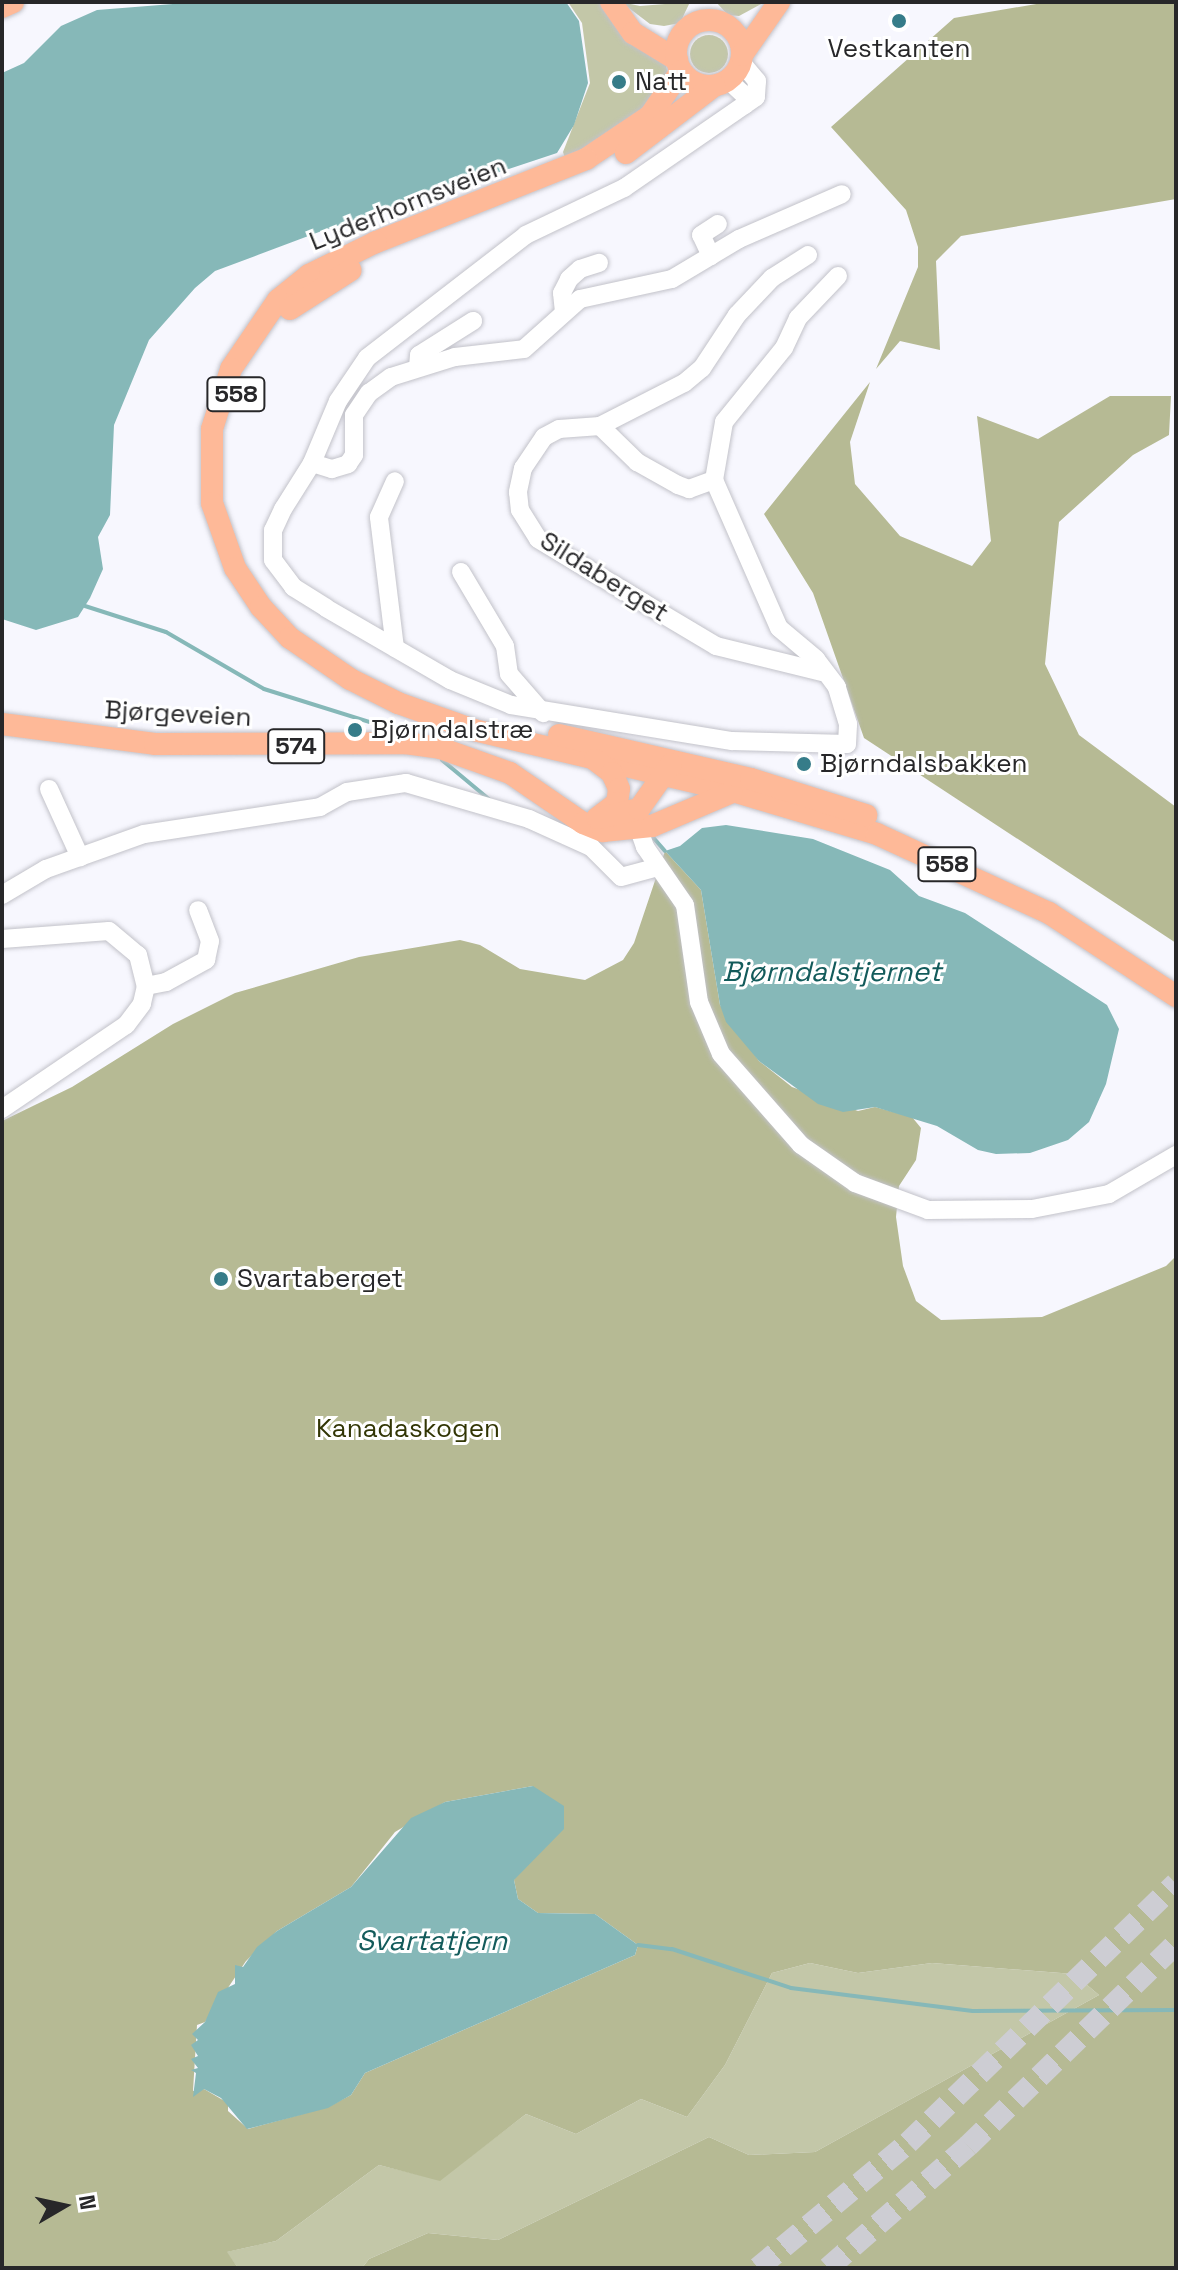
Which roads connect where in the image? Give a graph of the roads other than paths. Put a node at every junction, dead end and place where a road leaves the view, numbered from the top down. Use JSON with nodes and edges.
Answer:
{"nodes":[{"id":1,"x":13,"y":2,"type":"edge"},
{"id":2,"x":778,"y":2,"type":"edge"},
{"id":3,"x":2,"y":7,"type":"edge"},
{"id":4,"x":616,"y":10,"type":"edge"},
{"id":5,"x":726,"y":25,"type":"junction"},
{"id":6,"x":686,"y":29,"type":"junction"},
{"id":7,"x":679,"y":66,"type":"junction"},
{"id":8,"x":731,"y":71,"type":"junction"},
{"id":9,"x":842,"y":194,"type":"dead end"},
{"id":10,"x":718,"y":224,"type":"dead end"},
{"id":11,"x":808,"y":255,"type":"dead end"},
{"id":12,"x":711,"y":256,"type":"junction"},
{"id":13,"x":599,"y":263,"type":"dead end"},
{"id":14,"x":838,"y":276,"type":"dead end"},
{"id":15,"x":564,"y":312,"type":"junction"},
{"id":16,"x":473,"y":321,"type":"dead end"},
{"id":17,"x":418,"y":367,"type":"junction"},
{"id":18,"x":600,"y":426,"type":"junction"},
{"id":19,"x":312,"y":463,"type":"junction"},
{"id":20,"x":714,"y":480,"type":"junction"},
{"id":21,"x":395,"y":481,"type":"dead end"},
{"id":22,"x":461,"y":572,"type":"dead end"},
{"id":23,"x":395,"y":648,"type":"junction"},
{"id":24,"x":828,"y":675,"type":"junction"},
{"id":25,"x":543,"y":713,"type":"junction"},
{"id":26,"x":2,"y":724,"type":"edge"},
{"id":27,"x":594,"y":759,"type":"junction"},
{"id":28,"x":671,"y":771,"type":"junction"},
{"id":29,"x":49,"y":789,"type":"dead end"},
{"id":30,"x":733,"y":791,"type":"junction"},
{"id":31,"x":573,"y":815,"type":"junction"},
{"id":32,"x":597,"y":818,"type":"junction"},
{"id":33,"x":636,"y":820,"type":"junction"},
{"id":34,"x":80,"y":857,"type":"junction"},
{"id":35,"x":658,"y":867,"type":"junction"},
{"id":36,"x":2,"y":895,"type":"edge"},
{"id":37,"x":198,"y":910,"type":"dead end"},
{"id":38,"x":1049,"y":913,"type":"junction"},
{"id":39,"x":2,"y":939,"type":"edge"},
{"id":40,"x":146,"y":986,"type":"junction"},
{"id":41,"x":1176,"y":996,"type":"edge"},
{"id":42,"x":2,"y":1109,"type":"edge"},
{"id":43,"x":1176,"y":1155,"type":"edge"}],
"edges":[{"from":1,"to":3,"type":"main road"},
{"from":2,"to":5,"type":"main road","name":"Lyderhornsveien"},
{"from":2,"to":8,"type":"main road","name":"Lyderhornsveien"},
{"from":4,"to":6,"type":"main road"},
{"from":4,"to":7,"type":"main road"},
{"from":5,"to":6,"type":"main road"},
{"from":5,"to":8,"type":"main road"},
{"from":6,"to":7,"type":"main road","number":"558"},
{"from":7,"to":8,"type":"main road"},
{"from":7,"to":27,"type":"main road","name":"Lyderhornsveien","number":"558"},
{"from":8,"to":19,"type":"street"},
{"from":8,"to":28,"type":"main road","name":"Lyderhornsveien","number":"558"},
{"from":9,"to":12,"type":"street"},
{"from":10,"to":12,"type":"street"},
{"from":11,"to":18,"type":"street","name":"Sildaberget"},
{"from":12,"to":15,"type":"street"},
{"from":13,"to":15,"type":"street"},
{"from":14,"to":20,"type":"street"},
{"from":15,"to":17,"type":"street"},
{"from":16,"to":17,"type":"street"},
{"from":17,"to":19,"type":"street"},
{"from":18,"to":20,"type":"street"},
{"from":18,"to":24,"type":"street","name":"Sildaberget"},
{"from":19,"to":23,"type":"street"},
{"from":20,"to":24,"type":"street"},
{"from":21,"to":23,"type":"street"},
{"from":22,"to":25,"type":"street"},
{"from":23,"to":25,"type":"street"},
{"from":24,"to":25,"type":"street"},
{"from":26,"to":31,"type":"main road","name":"Bjørgeveien","number":"574"},
{"from":27,"to":28,"type":"main road","name":"Lyderhornsveien","number":"558"},
{"from":27,"to":32,"type":"main road"},
{"from":28,"to":30,"type":"main road","name":"Lyderhornsveien","number":"558"},
{"from":28,"to":33,"type":"main road"},
{"from":28,"to":38,"type":"main road","name":"Lyderhornsveien","number":"558"},
{"from":29,"to":34,"type":"street"},
{"from":30,"to":33,"type":"main road","name":"Bjørgeveien","number":"574"},
{"from":30,"to":38,"type":"main road","name":"Lyderhornsveien","number":"558"},
{"from":31,"to":32,"type":"main road","name":"Bjørgeveien","number":"574"},
{"from":31,"to":33,"type":"main road","name":"Bjørgeveien","number":"574"},
{"from":32,"to":33,"type":"main road","name":"Bjørgeveien","number":"574"},
{"from":33,"to":35,"type":"street"},
{"from":34,"to":35,"type":"street"},
{"from":34,"to":36,"type":"street"},
{"from":35,"to":43,"type":"street"},
{"from":37,"to":40,"type":"street"},
{"from":38,"to":41,"type":"main road","name":"Lyderhornsveien","number":"558"},
{"from":39,"to":40,"type":"street"},
{"from":40,"to":42,"type":"street"}]}
